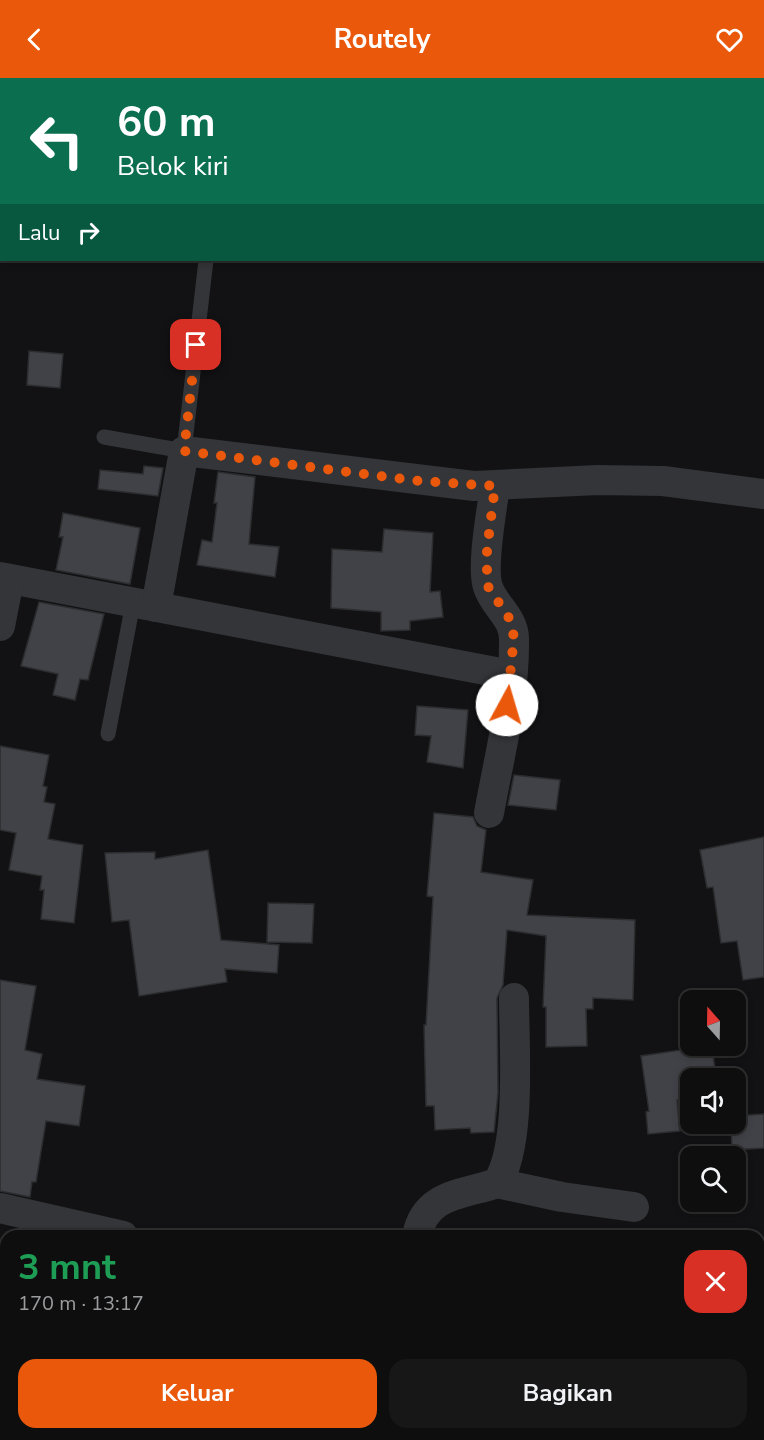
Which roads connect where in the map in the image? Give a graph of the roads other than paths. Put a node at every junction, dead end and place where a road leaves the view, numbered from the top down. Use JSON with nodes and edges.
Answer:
{"nodes":[{"id":1,"x":206,"y":261,"type":"edge"},
{"id":2,"x":104,"y":437,"type":"dead end"},
{"id":3,"x":184,"y":451,"type":"junction"},
{"id":4,"x":495,"y":486,"type":"junction"},
{"id":5,"x":764,"y":494,"type":"edge"},
{"id":6,"x":5,"y":578,"type":"edge"},
{"id":7,"x":145,"y":605,"type":"junction"},
{"id":8,"x":0,"y":626,"type":"edge"},
{"id":9,"x":511,"y":675,"type":"junction"},
{"id":10,"x":108,"y":734,"type":"dead end"},
{"id":11,"x":489,"y":813,"type":"dead end"},
{"id":12,"x":514,"y":998,"type":"dead end"},
{"id":13,"x":497,"y":1183,"type":"junction"},
{"id":14,"x":634,"y":1207,"type":"dead end"},
{"id":15,"x":0,"y":1208,"type":"edge"},
{"id":16,"x":97,"y":1230,"type":"edge"},
{"id":17,"x":419,"y":1230,"type":"edge"}],
"edges":[{"from":1,"to":3,"type":"lane"},
{"from":2,"to":3,"type":"lane"},
{"from":3,"to":4,"type":"street"},
{"from":3,"to":7,"type":"street"},
{"from":4,"to":5,"type":"street"},
{"from":4,"to":9,"type":"street"},
{"from":6,"to":7,"type":"street"},
{"from":6,"to":8,"type":"street"},
{"from":7,"to":9,"type":"street"},
{"from":7,"to":10,"type":"lane"},
{"from":9,"to":11,"type":"street"},
{"from":12,"to":13,"type":"street"},
{"from":13,"to":14,"type":"street"},
{"from":13,"to":17,"type":"street"},
{"from":15,"to":16,"type":"street"}]}
